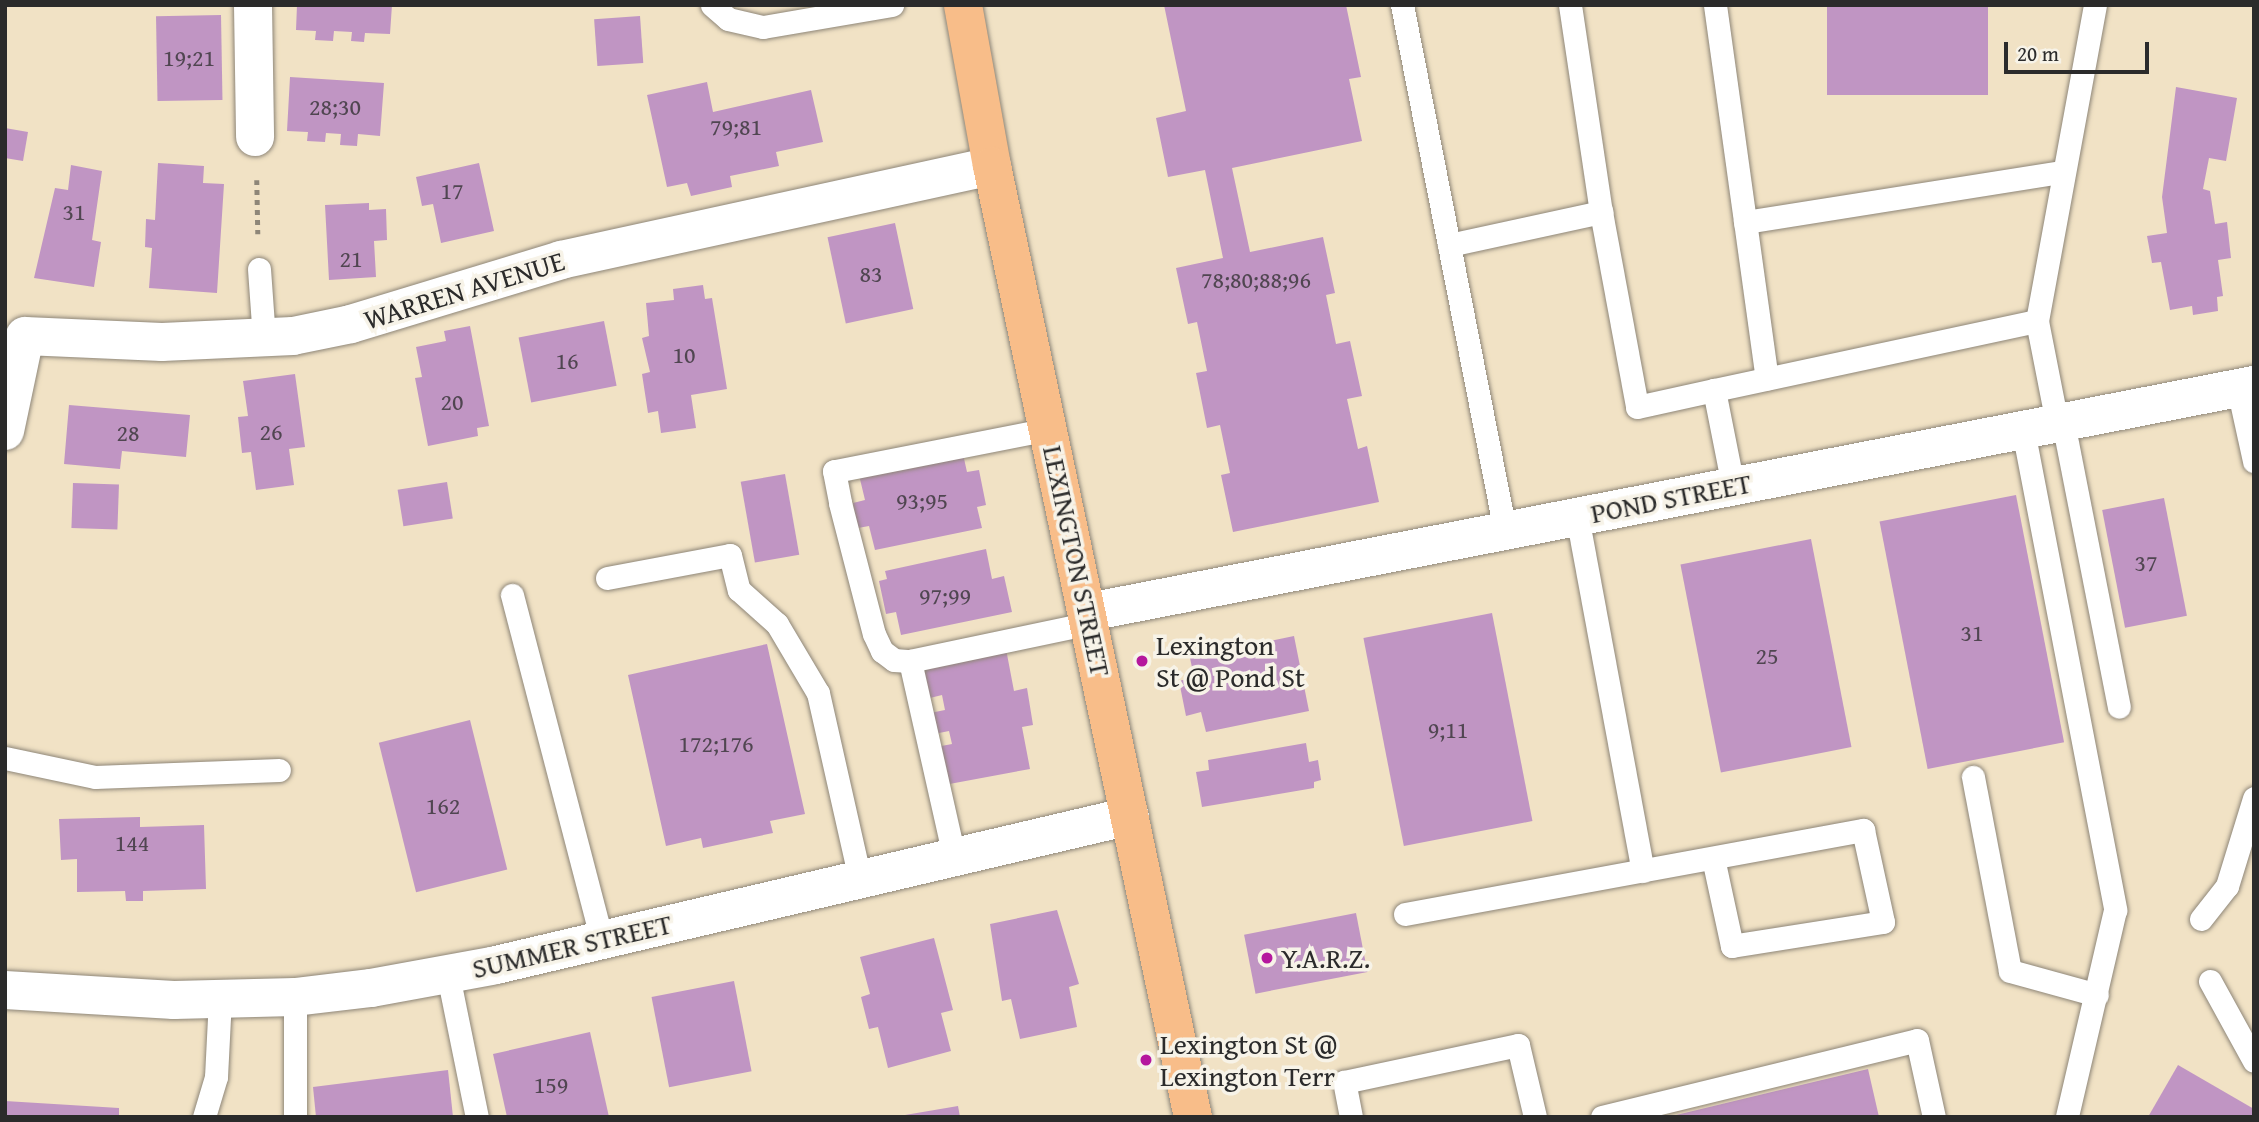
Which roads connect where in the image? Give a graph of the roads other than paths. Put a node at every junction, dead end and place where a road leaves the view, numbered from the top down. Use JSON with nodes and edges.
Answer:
{"nodes":[{"id":1,"x":253,"y":5,"type":"edge"},
{"id":2,"x":712,"y":5,"type":"edge"},
{"id":3,"x":892,"y":5,"type":"edge"},
{"id":4,"x":963,"y":5,"type":"edge"},
{"id":5,"x":1402,"y":5,"type":"edge"},
{"id":6,"x":1570,"y":5,"type":"edge"},
{"id":7,"x":1715,"y":5,"type":"edge"},
{"id":8,"x":2095,"y":5,"type":"edge"},
{"id":9,"x":255,"y":137,"type":"road end"},
{"id":10,"x":992,"y":166,"type":"junction"},
{"id":11,"x":2062,"y":172,"type":"junction"},
{"id":12,"x":1601,"y":212,"type":"junction"},
{"id":13,"x":1745,"y":222,"type":"junction"},
{"id":14,"x":1449,"y":244,"type":"junction"},
{"id":15,"x":259,"y":269,"type":"road end"},
{"id":16,"x":2037,"y":321,"type":"junction"},
{"id":17,"x":264,"y":339,"type":"junction"},
{"id":18,"x":1767,"y":378,"type":"junction"},
{"id":19,"x":2246,"y":386,"type":"edge"},
{"id":20,"x":1714,"y":390,"type":"junction"},
{"id":21,"x":2048,"y":425,"type":"junction"},
{"id":22,"x":1049,"y":429,"type":"junction"},
{"id":23,"x":5,"y":431,"type":"edge"},
{"id":24,"x":2254,"y":461,"type":"edge"},
{"id":25,"x":1732,"y":486,"type":"junction"},
{"id":26,"x":1577,"y":516,"type":"junction"},
{"id":27,"x":1505,"y":531,"type":"junction"},
{"id":28,"x":607,"y":578,"type":"dead end"},
{"id":29,"x":512,"y":594,"type":"dead end"},
{"id":30,"x":1090,"y":618,"type":"junction"},
{"id":31,"x":910,"y":661,"type":"junction"},
{"id":32,"x":2119,"y":707,"type":"dead end"},
{"id":33,"x":5,"y":758,"type":"edge"},
{"id":34,"x":279,"y":770,"type":"dead end"},
{"id":35,"x":1973,"y":777,"type":"dead end"},
{"id":36,"x":2254,"y":799,"type":"edge"},
{"id":37,"x":1130,"y":816,"type":"junction"},
{"id":38,"x":954,"y":857,"type":"junction"},
{"id":39,"x":1713,"y":858,"type":"junction"},
{"id":40,"x":1643,"y":871,"type":"junction"},
{"id":41,"x":860,"y":879,"type":"junction"},
{"id":42,"x":1405,"y":914,"type":"dead end"},
{"id":43,"x":2202,"y":919,"type":"dead end"},
{"id":44,"x":601,"y":940,"type":"junction"},
{"id":45,"x":447,"y":975,"type":"junction"},
{"id":46,"x":2210,"y":981,"type":"dead end"},
{"id":47,"x":5,"y":990,"type":"edge"},
{"id":48,"x":2097,"y":995,"type":"junction"},
{"id":49,"x":296,"y":998,"type":"junction"},
{"id":50,"x":220,"y":999,"type":"junction"},
{"id":51,"x":2254,"y":1061,"type":"edge"},
{"id":52,"x":204,"y":1117,"type":"edge"},
{"id":53,"x":295,"y":1117,"type":"edge"},
{"id":54,"x":477,"y":1117,"type":"edge"},
{"id":55,"x":1194,"y":1117,"type":"edge"},
{"id":56,"x":1351,"y":1117,"type":"edge"},
{"id":57,"x":1535,"y":1117,"type":"edge"},
{"id":58,"x":1602,"y":1117,"type":"edge"},
{"id":59,"x":1934,"y":1117,"type":"edge"},
{"id":60,"x":2067,"y":1117,"type":"edge"}],
"edges":[{"from":1,"to":9,"type":"street"},
{"from":2,"to":3,"type":"lane"},
{"from":4,"to":10,"type":"main road","name":"LEXINGTON STREET"},
{"from":5,"to":14,"type":"lane"},
{"from":6,"to":12,"type":"lane"},
{"from":7,"to":13,"type":"lane"},
{"from":8,"to":11,"type":"lane"},
{"from":10,"to":17,"type":"street","name":"WARREN AVENUE"},
{"from":10,"to":22,"type":"main road","name":"LEXINGTON STREET"},
{"from":11,"to":13,"type":"lane"},
{"from":11,"to":16,"type":"lane"},
{"from":12,"to":14,"type":"lane"},
{"from":12,"to":20,"type":"lane"},
{"from":13,"to":18,"type":"lane"},
{"from":14,"to":27,"type":"lane"},
{"from":15,"to":17,"type":"lane"},
{"from":16,"to":18,"type":"lane"},
{"from":16,"to":21,"type":"lane"},
{"from":17,"to":23,"type":"street","name":"WARREN AVENUE"},
{"from":18,"to":20,"type":"lane"},
{"from":19,"to":21,"type":"street","name":"POND STREET"},
{"from":19,"to":24,"type":"lane"},
{"from":20,"to":25,"type":"lane"},
{"from":21,"to":25,"type":"street","name":"POND STREET"},
{"from":21,"to":32,"type":"lane"},
{"from":21,"to":48,"type":"lane"},
{"from":22,"to":30,"type":"main road","name":"LEXINGTON STREET"},
{"from":22,"to":31,"type":"lane"},
{"from":25,"to":26,"type":"street","name":"POND STREET"},
{"from":26,"to":27,"type":"street","name":"POND STREET"},
{"from":26,"to":40,"type":"lane"},
{"from":27,"to":30,"type":"street","name":"POND STREET"},
{"from":28,"to":41,"type":"lane"},
{"from":29,"to":44,"type":"lane"},
{"from":30,"to":31,"type":"lane"},
{"from":30,"to":37,"type":"main road","name":"LEXINGTON STREET"},
{"from":31,"to":38,"type":"lane"},
{"from":33,"to":34,"type":"lane"},
{"from":35,"to":48,"type":"lane"},
{"from":36,"to":43,"type":"lane"},
{"from":37,"to":38,"type":"street","name":"SUMMER STREET"},
{"from":37,"to":55,"type":"main road","name":"LEXINGTON STREET"},
{"from":38,"to":41,"type":"street","name":"SUMMER STREET"},
{"from":39,"to":39,"type":"lane"},
{"from":39,"to":40,"type":"lane"},
{"from":40,"to":42,"type":"lane"},
{"from":41,"to":44,"type":"street","name":"SUMMER STREET"},
{"from":44,"to":45,"type":"street","name":"SUMMER STREET"},
{"from":45,"to":49,"type":"street","name":"SUMMER STREET"},
{"from":45,"to":54,"type":"lane"},
{"from":46,"to":51,"type":"lane"},
{"from":47,"to":50,"type":"street","name":"SUMMER STREET"},
{"from":48,"to":60,"type":"lane"},
{"from":49,"to":50,"type":"street","name":"SUMMER STREET"},
{"from":49,"to":53,"type":"lane"},
{"from":50,"to":52,"type":"lane"},
{"from":56,"to":57,"type":"lane"},
{"from":58,"to":59,"type":"lane"}]}
